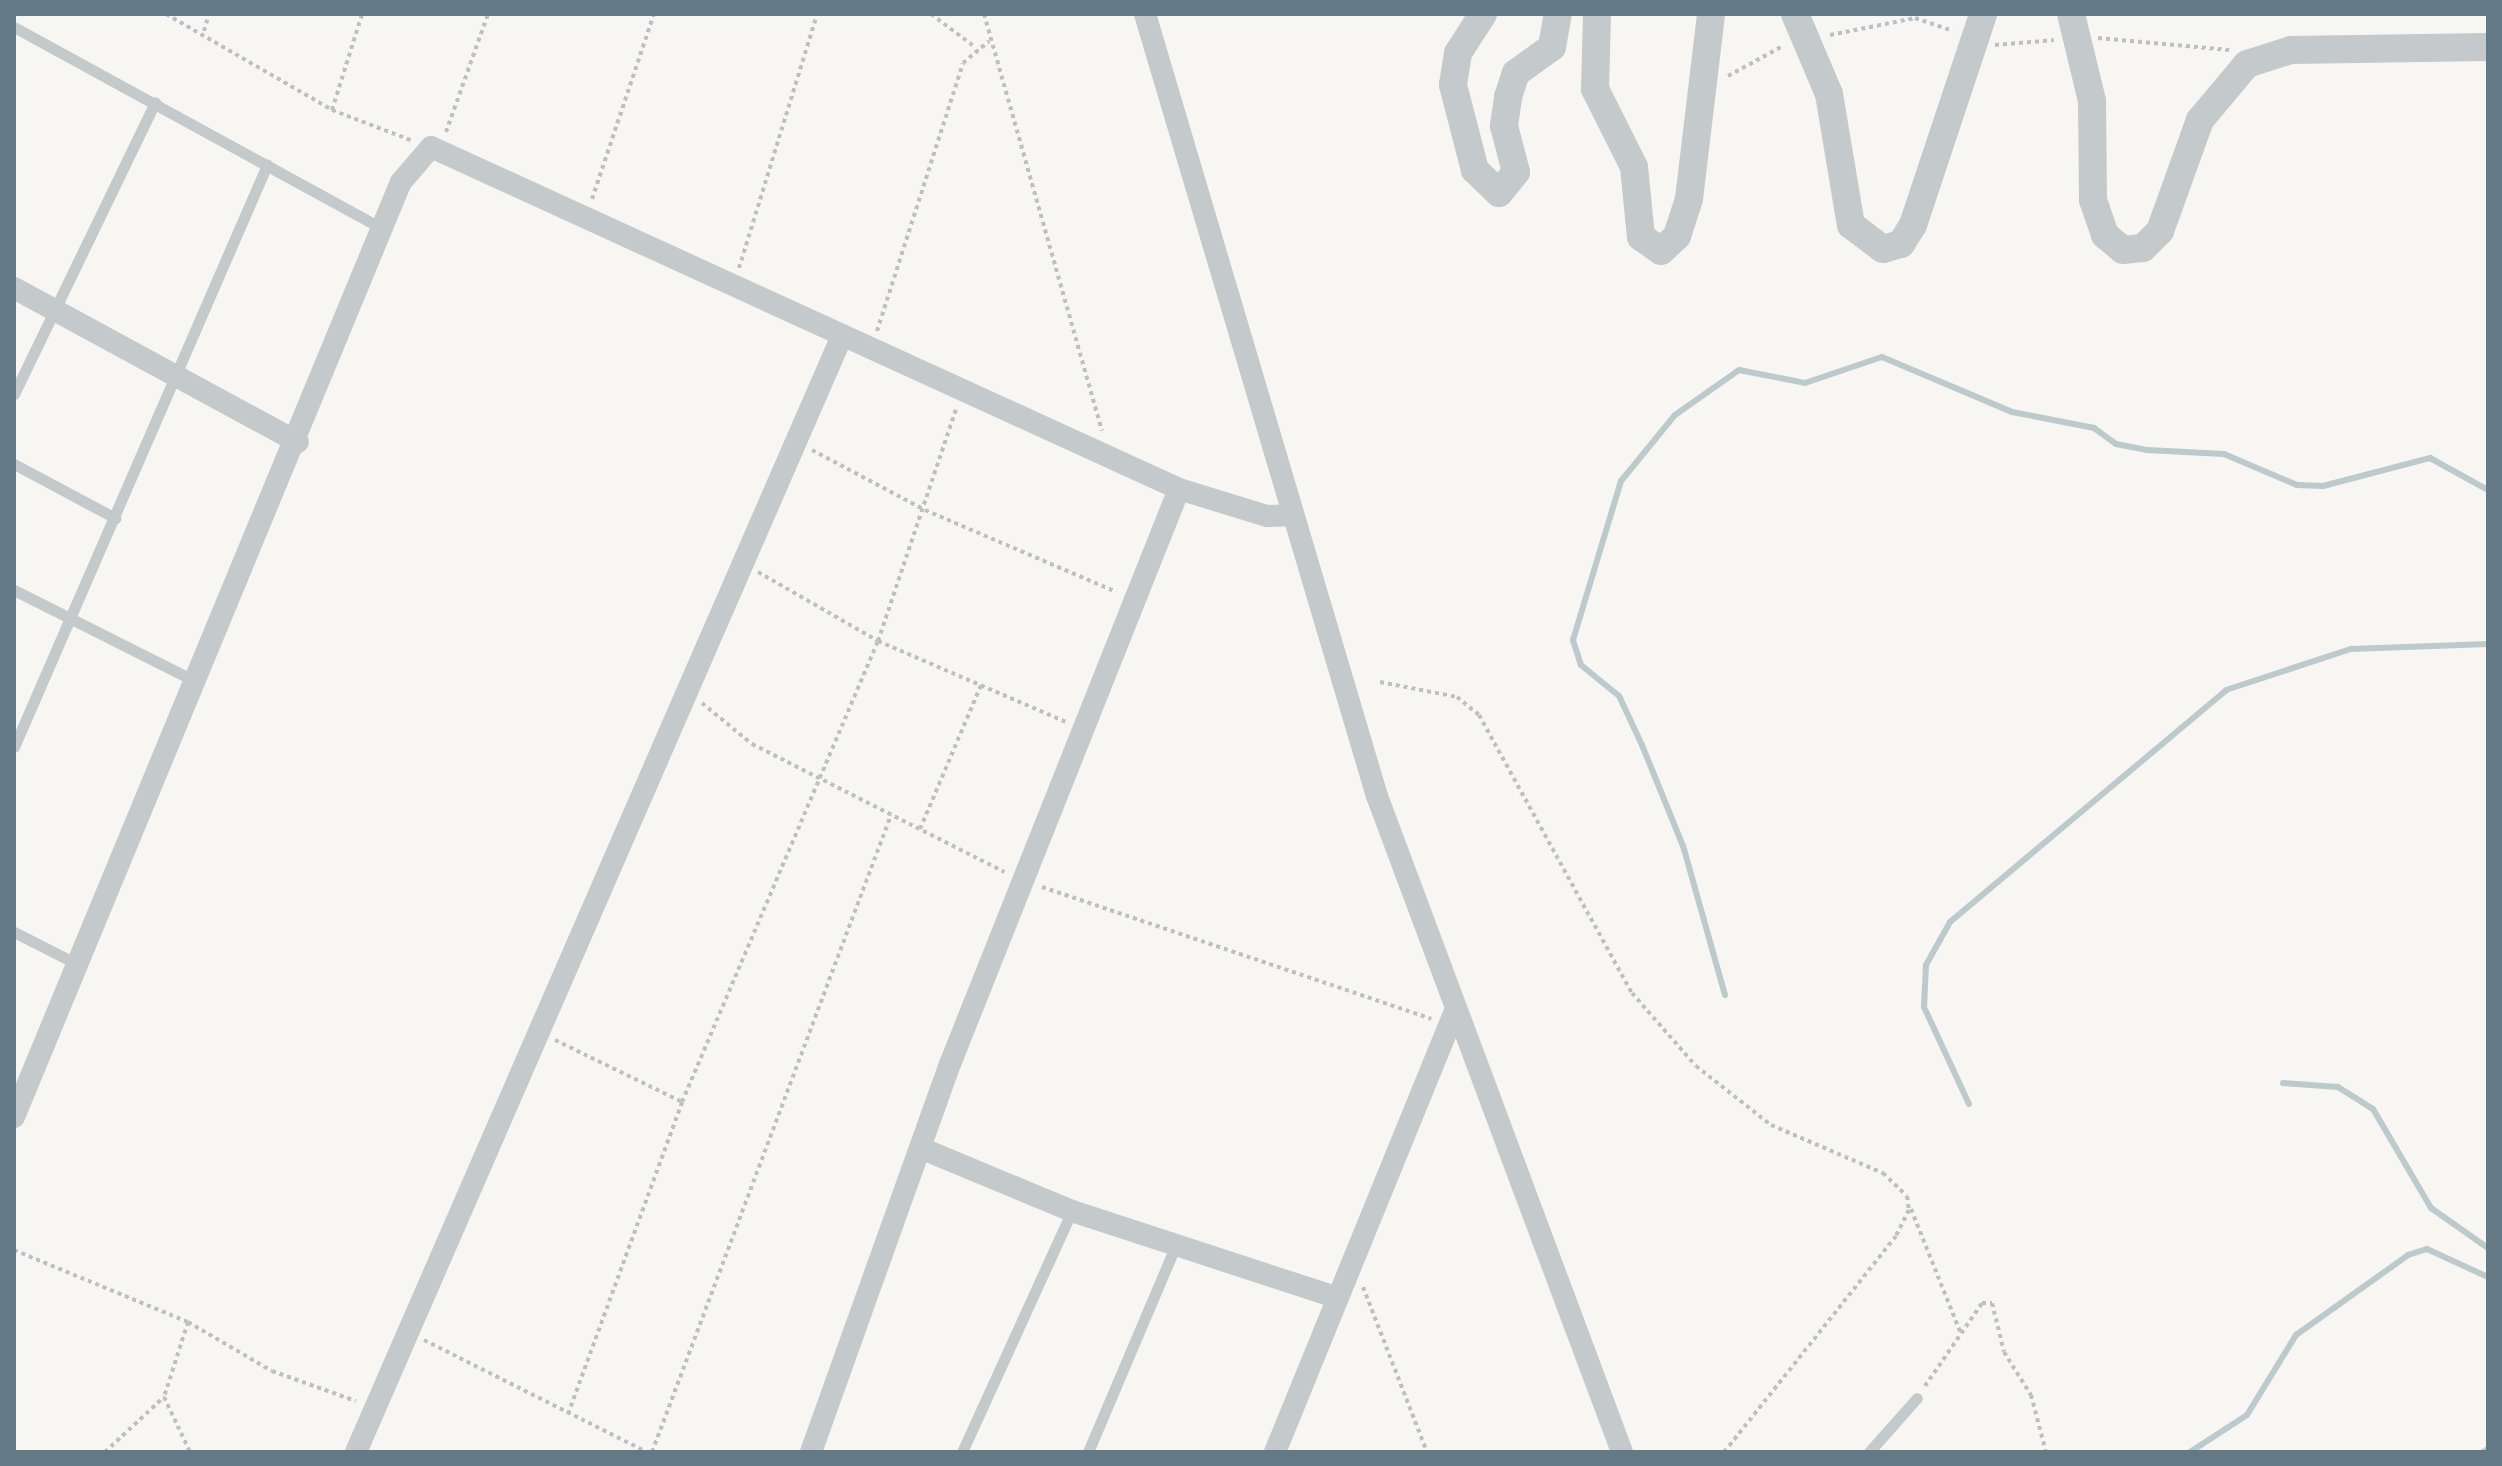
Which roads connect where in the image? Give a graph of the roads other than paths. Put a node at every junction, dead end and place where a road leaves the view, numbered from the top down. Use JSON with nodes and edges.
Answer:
{"nodes":[{"id":1,"x":1145,"y":14,"type":"edge"},
{"id":2,"x":1483,"y":14,"type":"edge"},
{"id":3,"x":1558,"y":14,"type":"edge"},
{"id":4,"x":1597,"y":14,"type":"edge"},
{"id":5,"x":1711,"y":14,"type":"edge"},
{"id":6,"x":1795,"y":14,"type":"edge"},
{"id":7,"x":1983,"y":14,"type":"edge"},
{"id":8,"x":2071,"y":14,"type":"edge"},
{"id":9,"x":14,"y":27,"type":"edge"},
{"id":10,"x":2488,"y":47,"type":"edge"},
{"id":11,"x":155,"y":102,"type":"junction"},
{"id":12,"x":267,"y":165,"type":"junction"},
{"id":13,"x":385,"y":231,"type":"junction"},
{"id":14,"x":14,"y":288,"type":"edge"},
{"id":15,"x":58,"y":310,"type":"junction"},
{"id":16,"x":850,"y":343,"type":"junction"},
{"id":17,"x":179,"y":372,"type":"junction"},
{"id":18,"x":14,"y":394,"type":"edge"},
{"id":19,"x":298,"y":442,"type":"junction"},
{"id":20,"x":14,"y":464,"type":"edge"},
{"id":21,"x":1179,"y":489,"type":"junction"},
{"id":22,"x":1291,"y":515,"type":"junction"},
{"id":23,"x":115,"y":518,"type":"junction"},
{"id":24,"x":14,"y":590,"type":"edge"},
{"id":25,"x":70,"y":619,"type":"junction"},
{"id":26,"x":191,"y":679,"type":"junction"},
{"id":27,"x":14,"y":747,"type":"edge"},
{"id":28,"x":14,"y":932,"type":"edge"},
{"id":29,"x":77,"y":964,"type":"junction"},
{"id":30,"x":1452,"y":1019,"type":"junction"},
{"id":31,"x":14,"y":1117,"type":"edge"},
{"id":32,"x":923,"y":1149,"type":"junction"},
{"id":33,"x":1072,"y":1211,"type":"junction"},
{"id":34,"x":1177,"y":1242,"type":"junction"},
{"id":35,"x":1335,"y":1297,"type":"junction"},
{"id":36,"x":1917,"y":1398,"type":"road end"},
{"id":37,"x":356,"y":1452,"type":"edge"},
{"id":38,"x":811,"y":1452,"type":"edge"},
{"id":39,"x":962,"y":1452,"type":"edge"},
{"id":40,"x":1088,"y":1452,"type":"edge"},
{"id":41,"x":1275,"y":1452,"type":"edge"},
{"id":42,"x":1622,"y":1452,"type":"edge"},
{"id":43,"x":1869,"y":1452,"type":"edge"}],
"edges":[{"from":1,"to":22,"type":"street"},
{"from":2,"to":3,"type":"street"},
{"from":4,"to":5,"type":"street"},
{"from":6,"to":7,"type":"street"},
{"from":8,"to":10,"type":"street"},
{"from":9,"to":11,"type":"lane"},
{"from":11,"to":12,"type":"lane"},
{"from":11,"to":15,"type":"lane"},
{"from":12,"to":13,"type":"lane"},
{"from":12,"to":17,"type":"lane"},
{"from":13,"to":16,"type":"street"},
{"from":13,"to":19,"type":"street"},
{"from":14,"to":15,"type":"street"},
{"from":15,"to":17,"type":"street"},
{"from":15,"to":18,"type":"lane"},
{"from":16,"to":21,"type":"street"},
{"from":16,"to":37,"type":"street"},
{"from":17,"to":19,"type":"street"},
{"from":17,"to":23,"type":"lane"},
{"from":19,"to":26,"type":"street"},
{"from":20,"to":23,"type":"lane"},
{"from":21,"to":22,"type":"street"},
{"from":21,"to":32,"type":"street"},
{"from":22,"to":30,"type":"street"},
{"from":23,"to":25,"type":"lane"},
{"from":24,"to":25,"type":"lane"},
{"from":25,"to":26,"type":"lane"},
{"from":25,"to":27,"type":"lane"},
{"from":26,"to":29,"type":"street"},
{"from":28,"to":29,"type":"lane"},
{"from":29,"to":31,"type":"street"},
{"from":30,"to":35,"type":"street"},
{"from":30,"to":42,"type":"street"},
{"from":32,"to":33,"type":"street"},
{"from":32,"to":38,"type":"street"},
{"from":33,"to":34,"type":"street"},
{"from":33,"to":39,"type":"lane"},
{"from":34,"to":35,"type":"street"},
{"from":34,"to":40,"type":"lane"},
{"from":35,"to":41,"type":"street"},
{"from":36,"to":43,"type":"lane"}]}
